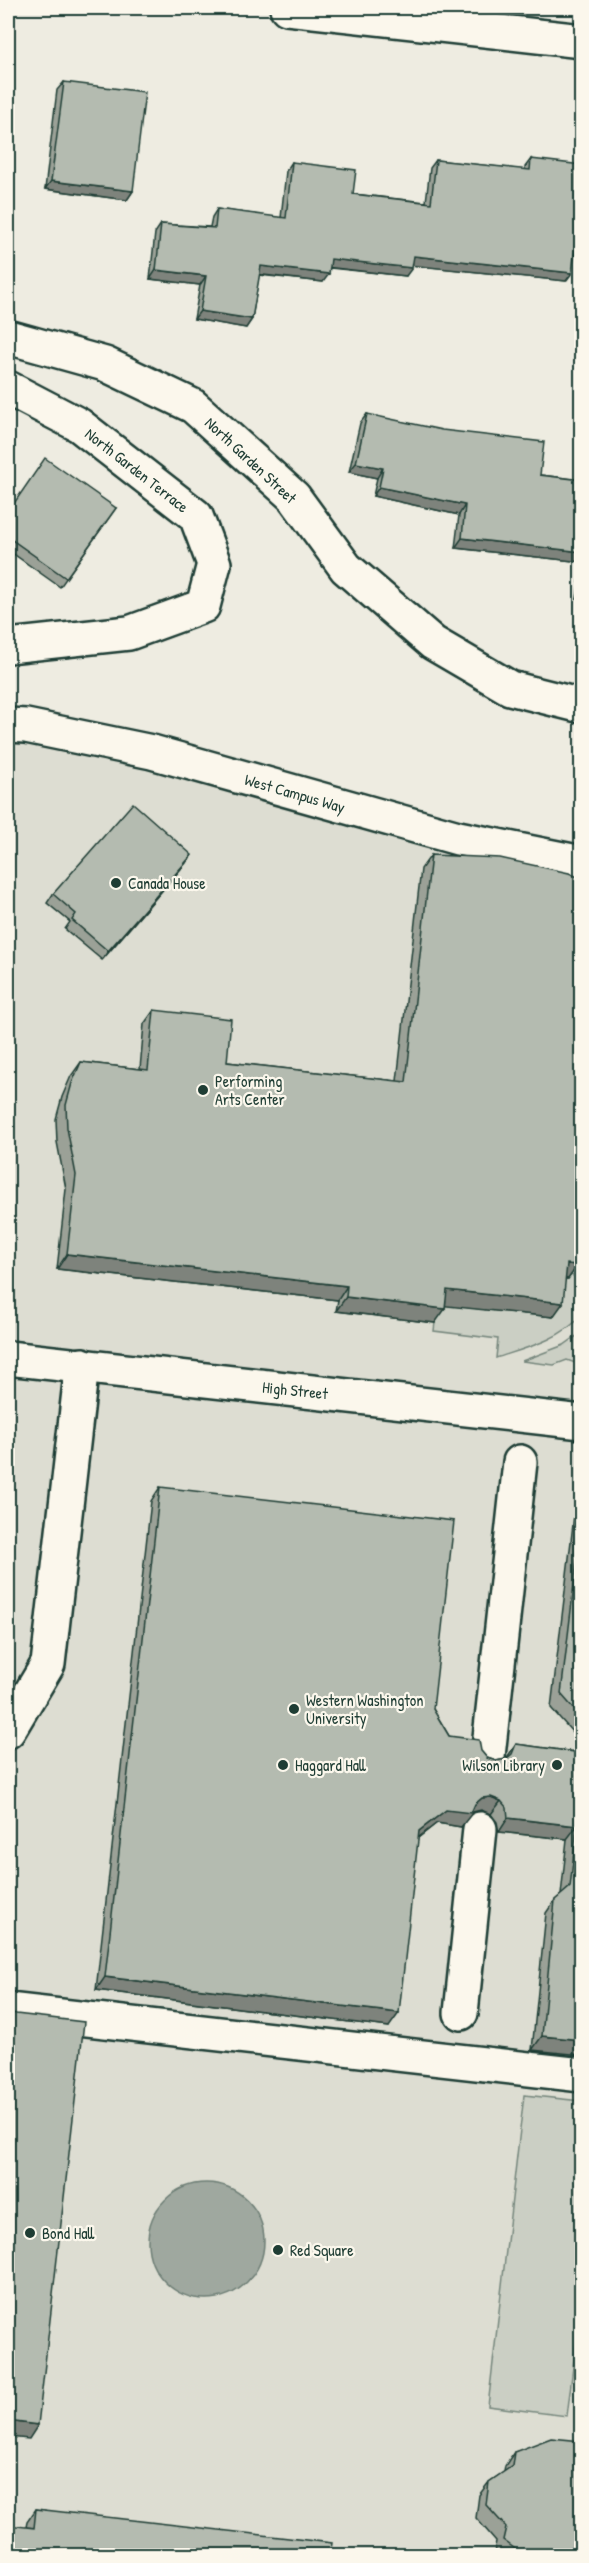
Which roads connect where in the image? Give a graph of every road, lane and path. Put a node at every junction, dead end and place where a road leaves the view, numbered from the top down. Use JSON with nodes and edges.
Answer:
{"nodes":[{"id":1,"x":287,"y":8,"type":"edge"},
{"id":2,"x":582,"y":41,"type":"edge"},
{"id":3,"x":8,"y":337,"type":"edge"},
{"id":4,"x":8,"y":388,"type":"edge"},
{"id":5,"x":8,"y":646,"type":"edge"},
{"id":6,"x":582,"y":706,"type":"edge"},
{"id":7,"x":8,"y":725,"type":"edge"},
{"id":8,"x":582,"y":863,"type":"edge"},
{"id":9,"x":8,"y":1358,"type":"edge"},
{"id":10,"x":82,"y":1365,"type":"junction"},
{"id":11,"x":582,"y":1422,"type":"edge"},
{"id":12,"x":520,"y":1462,"type":"dead end"},
{"id":13,"x":8,"y":1731,"type":"edge"},
{"id":14,"x":488,"y":1756,"type":"edge"},
{"id":15,"x":480,"y":1829,"type":"edge"},
{"id":16,"x":8,"y":2010,"type":"edge"},
{"id":17,"x":461,"y":2013,"type":"dead end"},
{"id":18,"x":582,"y":2075,"type":"edge"}],
"edges":[{"from":1,"to":2,"type":"street"},
{"from":3,"to":6,"type":"street","name":"North Garden Street"},
{"from":4,"to":5,"type":"street","name":"North Garden Terrace"},
{"from":7,"to":8,"type":"street","name":"West Campus Way"},
{"from":9,"to":10,"type":"street","name":"High Street"},
{"from":10,"to":11,"type":"street","name":"High Street"},
{"from":10,"to":13,"type":"street"},
{"from":12,"to":14,"type":"street"},
{"from":15,"to":17,"type":"street"},
{"from":16,"to":18,"type":"street"}]}
